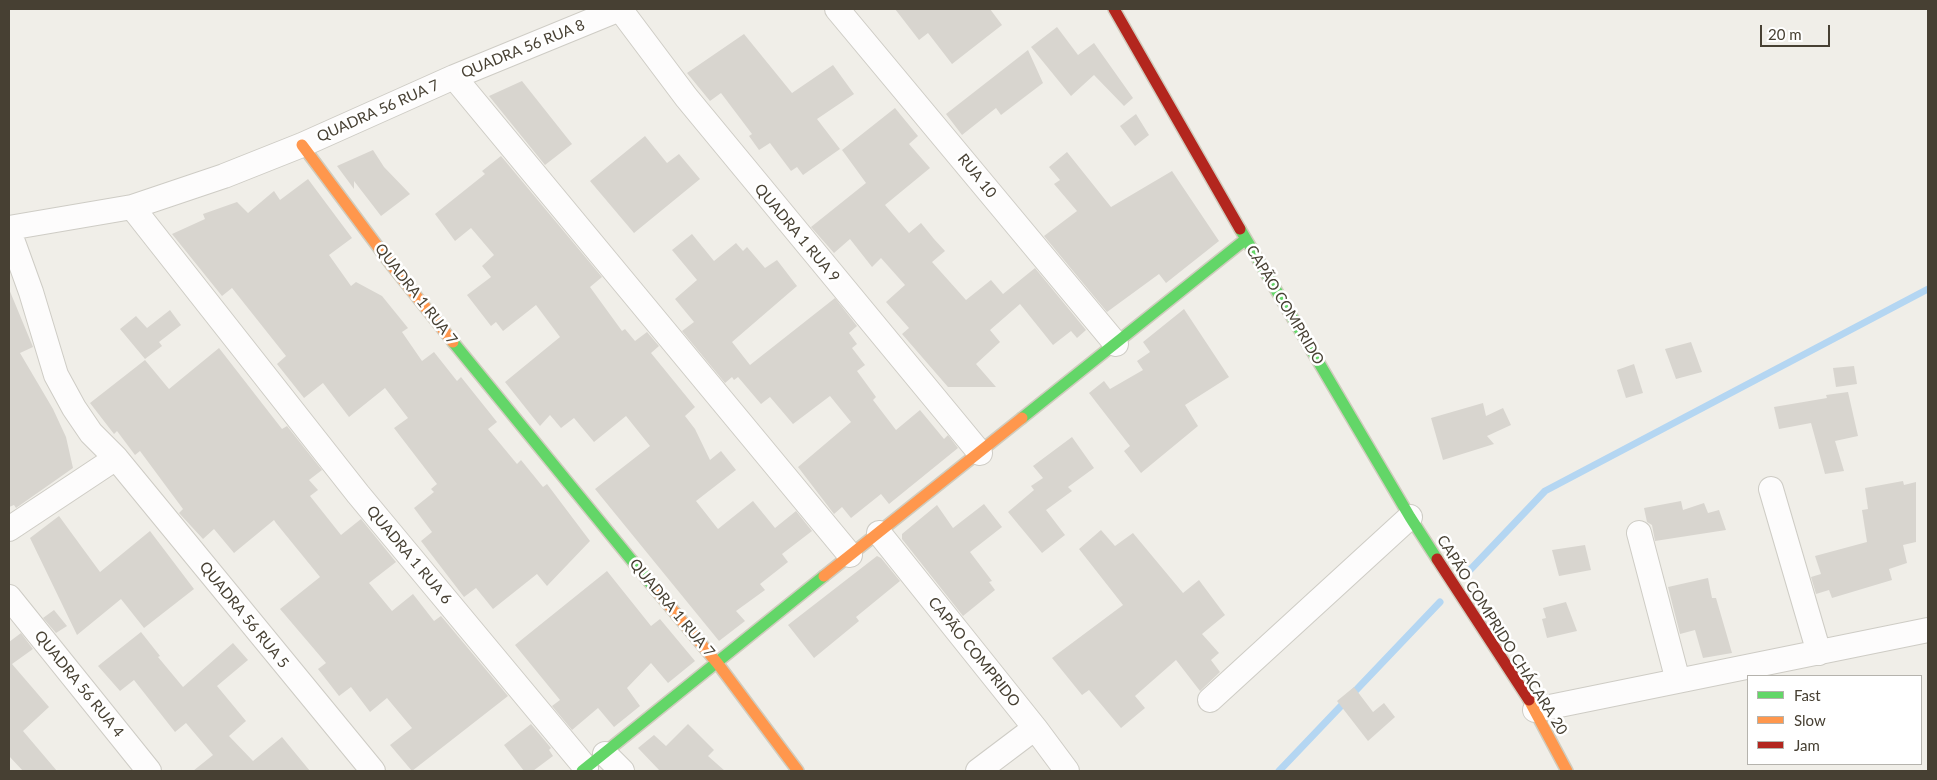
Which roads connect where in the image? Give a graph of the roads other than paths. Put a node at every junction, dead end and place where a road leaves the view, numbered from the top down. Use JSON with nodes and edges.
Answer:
{"nodes":[{"id":1,"x":620,"y":9,"type":"edge"},
{"id":2,"x":837,"y":9,"type":"edge"},
{"id":3,"x":1114,"y":9,"type":"edge"},
{"id":4,"x":454,"y":77,"type":"junction"},
{"id":5,"x":302,"y":145,"type":"junction"},
{"id":6,"x":132,"y":207,"type":"junction"},
{"id":7,"x":9,"y":230,"type":"edge"},
{"id":8,"x":1246,"y":239,"type":"junction"},
{"id":9,"x":1116,"y":344,"type":"junction"},
{"id":10,"x":980,"y":453,"type":"junction"},
{"id":11,"x":116,"y":458,"type":"junction"},
{"id":12,"x":1771,"y":488,"type":"dead end"},
{"id":13,"x":1410,"y":517,"type":"junction"},
{"id":14,"x":9,"y":528,"type":"edge"},
{"id":15,"x":879,"y":533,"type":"junction"},
{"id":16,"x":1639,"y":533,"type":"dead end"},
{"id":17,"x":850,"y":555,"type":"junction"},
{"id":18,"x":9,"y":597,"type":"edge"},
{"id":19,"x":1928,"y":630,"type":"edge"},
{"id":20,"x":1820,"y":653,"type":"junction"},
{"id":21,"x":718,"y":664,"type":"junction"},
{"id":22,"x":1678,"y":682,"type":"junction"},
{"id":23,"x":1210,"y":700,"type":"dead end"},
{"id":24,"x":1535,"y":710,"type":"junction"},
{"id":25,"x":1035,"y":728,"type":"junction"},
{"id":26,"x":605,"y":754,"type":"junction"},
{"id":27,"x":584,"y":770,"type":"edge"},
{"id":28,"x":149,"y":771,"type":"edge"},
{"id":29,"x":373,"y":771,"type":"edge"},
{"id":30,"x":622,"y":771,"type":"edge"},
{"id":31,"x":798,"y":771,"type":"edge"},
{"id":32,"x":978,"y":771,"type":"edge"},
{"id":33,"x":1067,"y":771,"type":"edge"},
{"id":34,"x":1567,"y":771,"type":"edge"}],
"edges":[{"from":1,"to":4,"type":"street","name":"QUADRA 56 RUA 8"},
{"from":1,"to":10,"type":"street","name":"QUADRA 1 RUA 9"},
{"from":2,"to":9,"type":"street","name":"RUA 10"},
{"from":3,"to":8,"type":"street"},
{"from":4,"to":5,"type":"street","name":"QUADRA 56 RUA 7"},
{"from":4,"to":17,"type":"street"},
{"from":5,"to":6,"type":"street"},
{"from":5,"to":21,"type":"street","name":"QUADRA 1 RUA 7"},
{"from":6,"to":7,"type":"street"},
{"from":6,"to":27,"type":"street","name":"QUADRA 1 RUA 6"},
{"from":7,"to":11,"type":"street","name":"QUADRA 56 RUA 5"},
{"from":8,"to":9,"type":"street","name":"CAPÃO COMPRIDO"},
{"from":8,"to":13,"type":"street","name":"CAPÃO COMPRIDO"},
{"from":9,"to":10,"type":"street","name":"CAPÃO COMPRIDO"},
{"from":10,"to":15,"type":"street","name":"CAPÃO COMPRIDO"},
{"from":11,"to":14,"type":"street"},
{"from":11,"to":29,"type":"street","name":"QUADRA 56 RUA 5"},
{"from":12,"to":20,"type":"street"},
{"from":13,"to":23,"type":"street"},
{"from":13,"to":24,"type":"street","name":"CAPÃO COMPRIDO CHÁCARA 20"},
{"from":15,"to":17,"type":"street","name":"CAPÃO COMPRIDO"},
{"from":15,"to":25,"type":"street","name":"CAPÃO COMPRIDO"},
{"from":16,"to":22,"type":"street"},
{"from":17,"to":21,"type":"street","name":"QUADRA 1 RUA 7"},
{"from":18,"to":28,"type":"street","name":"QUADRA 56 RUA 4"},
{"from":19,"to":20,"type":"street"},
{"from":20,"to":22,"type":"street"},
{"from":21,"to":26,"type":"street","name":"QUADRA 1 RUA 6"},
{"from":21,"to":31,"type":"street"},
{"from":22,"to":24,"type":"street"},
{"from":24,"to":34,"type":"street","name":"CAPÃO COMPRIDO CHÁCARA 20"},
{"from":25,"to":32,"type":"street"},
{"from":25,"to":33,"type":"street","name":"CAPÃO COMPRIDO"},
{"from":26,"to":27,"type":"street","name":"QUADRA 1 RUA 6"},
{"from":26,"to":30,"type":"street"}]}
